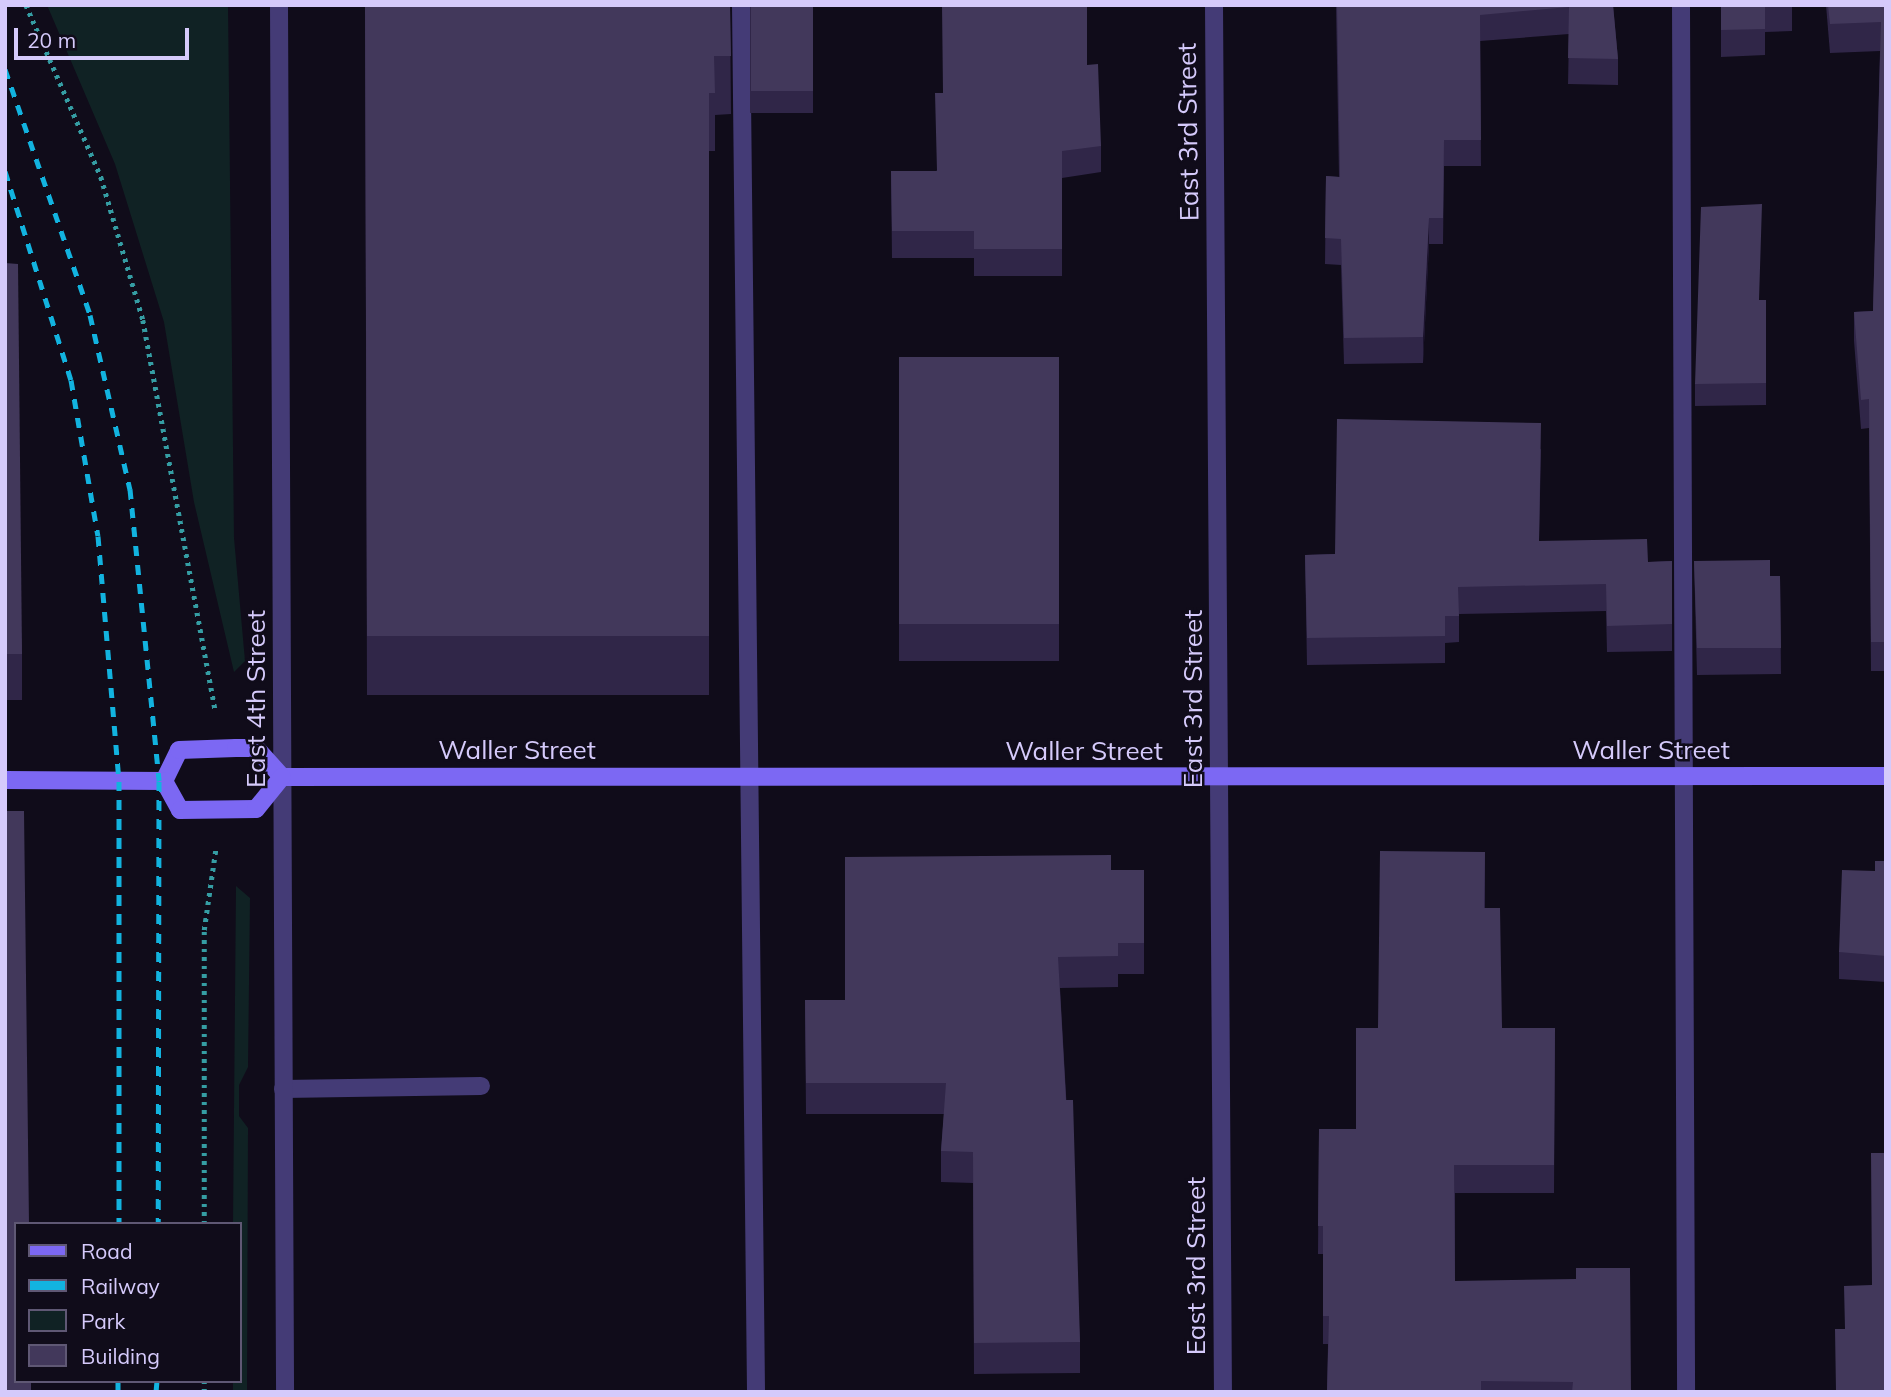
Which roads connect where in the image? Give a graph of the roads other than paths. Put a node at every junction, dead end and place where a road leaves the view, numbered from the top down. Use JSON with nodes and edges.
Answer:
{"nodes":[{"id":1,"x":279,"y":5,"type":"edge"},
{"id":2,"x":741,"y":5,"type":"edge"},
{"id":3,"x":1214,"y":5,"type":"edge"},
{"id":4,"x":1681,"y":5,"type":"edge"},
{"id":5,"x":1684,"y":776,"type":"junction"},
{"id":6,"x":1886,"y":776,"type":"edge"},
{"id":7,"x":282,"y":777,"type":"junction"},
{"id":8,"x":753,"y":777,"type":"junction"},
{"id":9,"x":1220,"y":777,"type":"junction"},
{"id":10,"x":5,"y":780,"type":"edge"},
{"id":11,"x":164,"y":780,"type":"junction"},
{"id":12,"x":481,"y":1086,"type":"dead end"},
{"id":13,"x":283,"y":1089,"type":"junction"},
{"id":14,"x":285,"y":1392,"type":"edge"},
{"id":15,"x":756,"y":1392,"type":"edge"},
{"id":16,"x":1223,"y":1392,"type":"edge"},
{"id":17,"x":1686,"y":1392,"type":"edge"}],
"edges":[{"from":1,"to":7,"type":"street","name":"East 4th Street"},
{"from":2,"to":8,"type":"street"},
{"from":3,"to":9,"type":"street","name":"East 3rd Street"},
{"from":4,"to":5,"type":"street"},
{"from":5,"to":6,"type":"street","name":"Waller Street"},
{"from":5,"to":9,"type":"street","name":"Waller Street"},
{"from":5,"to":17,"type":"street"},
{"from":7,"to":8,"type":"street","name":"Waller Street"},
{"from":7,"to":11,"type":"street"},
{"from":7,"to":11,"type":"street"},
{"from":7,"to":13,"type":"street","name":"East 4th Street"},
{"from":8,"to":9,"type":"street","name":"Waller Street"},
{"from":8,"to":15,"type":"street"},
{"from":9,"to":16,"type":"street","name":"East 3rd Street"},
{"from":10,"to":11,"type":"street"},
{"from":12,"to":13,"type":"street"},
{"from":13,"to":14,"type":"street","name":"East 4th Street"}]}
